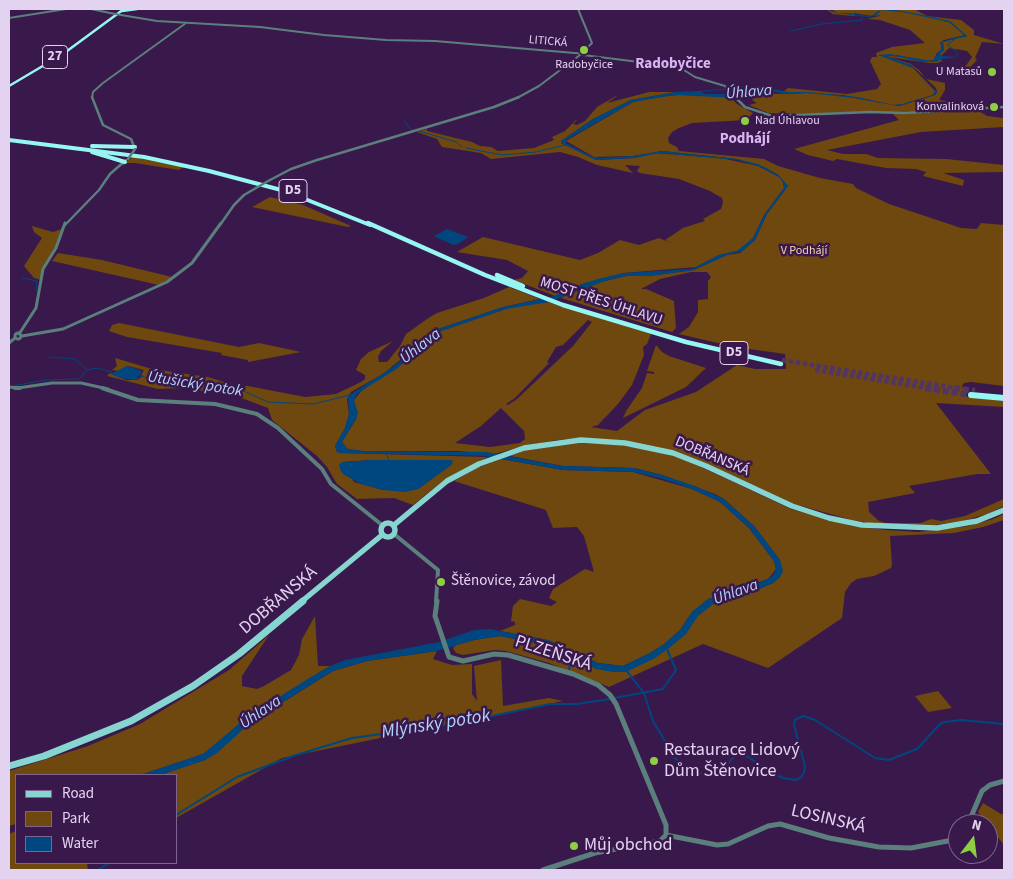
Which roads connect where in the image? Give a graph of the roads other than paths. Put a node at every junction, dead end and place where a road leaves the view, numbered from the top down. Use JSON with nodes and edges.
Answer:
{"nodes":[{"id":1,"x":66,"y":9,"type":"edge"},
{"id":2,"x":91,"y":9,"type":"edge"},
{"id":3,"x":123,"y":9,"type":"edge"},
{"id":4,"x":137,"y":9,"type":"edge"},
{"id":5,"x":578,"y":9,"type":"edge"},
{"id":6,"x":116,"y":15,"type":"junction"},
{"id":7,"x":122,"y":15,"type":"joint"},
{"id":8,"x":9,"y":18,"type":"edge"},
{"id":9,"x":186,"y":23,"type":"junction"},
{"id":10,"x":591,"y":41,"type":"joint"},
{"id":11,"x":517,"y":48,"type":"joint"},
{"id":12,"x":584,"y":53,"type":"junction"},
{"id":13,"x":579,"y":54,"type":"junction"},
{"id":14,"x":9,"y":85,"type":"edge"},
{"id":15,"x":1004,"y":107,"type":"edge"},
{"id":16,"x":10,"y":139,"type":"edge"},
{"id":17,"x":82,"y":147,"type":"junction"},
{"id":18,"x":135,"y":148,"type":"junction"},
{"id":19,"x":126,"y":160,"type":"junction"},
{"id":20,"x":20,"y":335,"type":"junction"},
{"id":21,"x":9,"y":343,"type":"edge"},
{"id":22,"x":781,"y":362,"type":"tunnel mouth"},
{"id":23,"x":9,"y":388,"type":"edge"},
{"id":24,"x":1004,"y":394,"type":"edge"},
{"id":25,"x":1004,"y":398,"type":"edge"},
{"id":26,"x":1004,"y":510,"type":"edge"},
{"id":27,"x":394,"y":525,"type":"junction"},
{"id":28,"x":382,"y":526,"type":"junction"},
{"id":29,"x":394,"y":534,"type":"junction"},
{"id":30,"x":382,"y":535,"type":"junction"},
{"id":31,"x":9,"y":766,"type":"edge"},
{"id":32,"x":1004,"y":782,"type":"edge"},
{"id":33,"x":972,"y":814,"type":"edge"},
{"id":34,"x":666,"y":835,"type":"junction"},
{"id":35,"x":948,"y":841,"type":"edge"},
{"id":36,"x":543,"y":870,"type":"edge"}],
"edges":[{"from":1,"to":8,"type":"street"},
{"from":2,"to":7,"type":"street","bridge":true},
{"from":3,"to":6,"type":"highway","number":"27"},
{"from":3,"to":14,"type":"highway","number":"27"},
{"from":4,"to":6,"type":"highway"},
{"from":5,"to":10,"type":"street"},
{"from":6,"to":14,"type":"highway","number":"27"},
{"from":7,"to":9,"type":"street"},
{"from":9,"to":11,"type":"street"},
{"from":9,"to":18,"type":"street"},
{"from":10,"to":12,"type":"street"},
{"from":11,"to":13,"type":"street","name":"LITICKÁ"},
{"from":12,"to":13,"type":"street"},
{"from":12,"to":15,"type":"street"},
{"from":13,"to":20,"type":"street","bridge":true},
{"from":16,"to":17,"type":"highway","number":"D5"},
{"from":16,"to":17,"type":"highway","number":"D5"},
{"from":17,"to":18,"type":"highway"},
{"from":17,"to":19,"type":"highway"},
{"from":17,"to":22,"type":"highway","name":"MOST PŘES ÚHLAVU","number":"D5"},
{"from":18,"to":19,"type":"street","bridge":true},
{"from":19,"to":20,"type":"street"},
{"from":20,"to":21,"type":"street"},
{"from":23,"to":28,"type":"street"},
{"from":24,"to":25,"type":"highway"},
{"from":26,"to":27,"type":"main road","name":"DOBŘANSKÁ"},
{"from":27,"to":28,"type":"main road"},
{"from":27,"to":29,"type":"main road"},
{"from":28,"to":30,"type":"main road"},
{"from":29,"to":30,"type":"main road"},
{"from":29,"to":34,"type":"street","name":"PLZEŇSKÁ"},
{"from":30,"to":31,"type":"main road","name":"DOBŘANSKÁ"},
{"from":32,"to":33,"type":"street"},
{"from":34,"to":35,"type":"street","name":"LOSINSKÁ"},
{"from":34,"to":36,"type":"street"}]}
